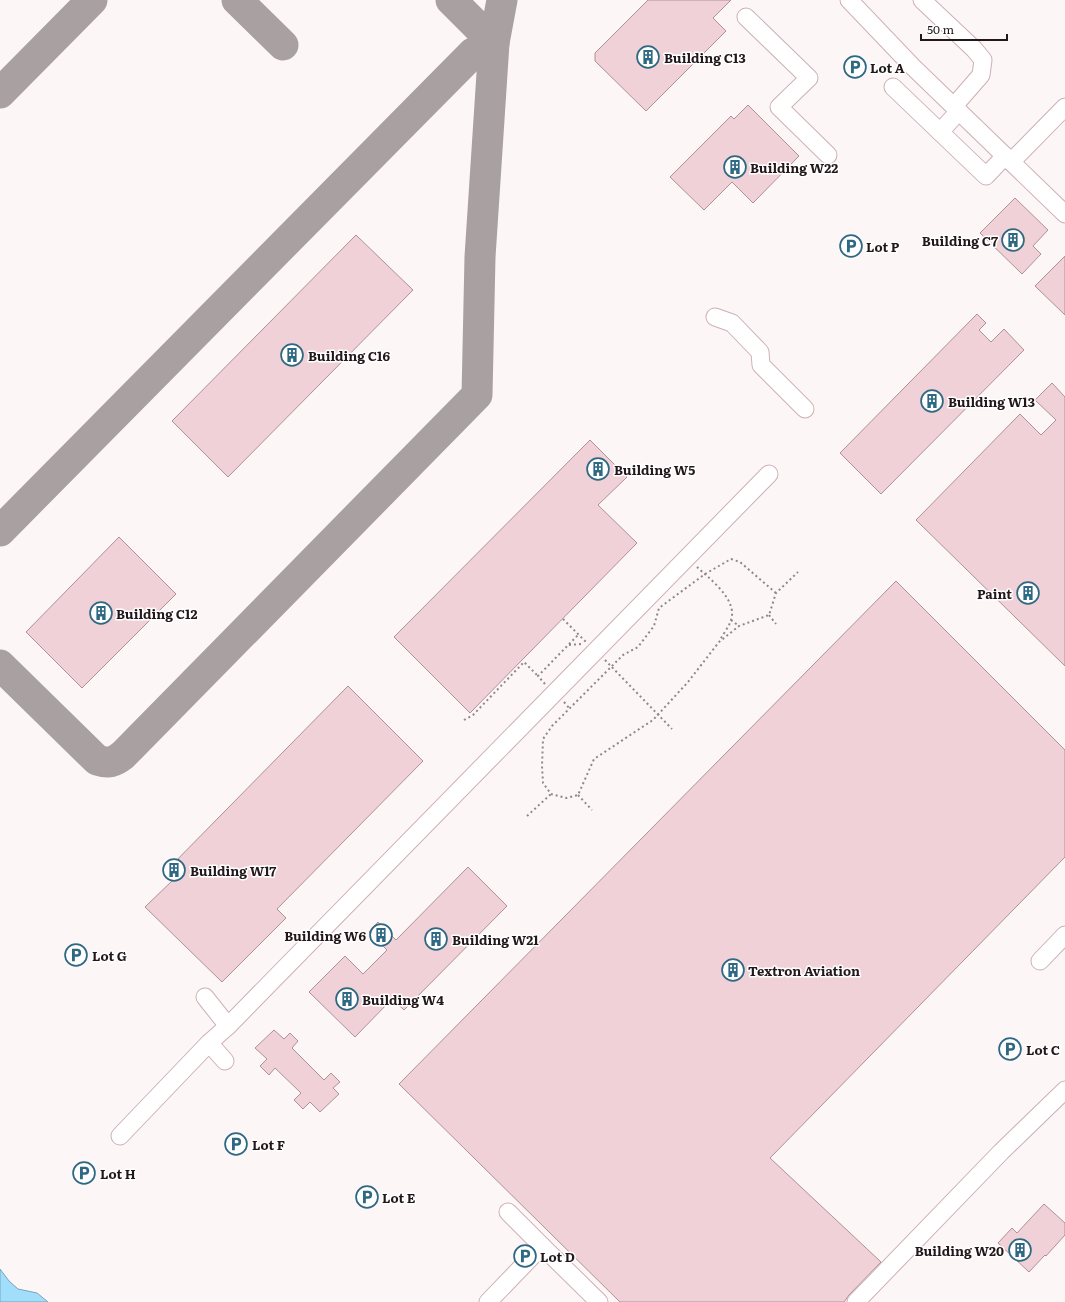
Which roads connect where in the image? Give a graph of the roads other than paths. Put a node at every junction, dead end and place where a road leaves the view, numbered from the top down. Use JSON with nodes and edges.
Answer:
{"nodes":[{"id":1,"x":850,"y":0,"type":"edge"},
{"id":2,"x":922,"y":0,"type":"edge"},
{"id":3,"x":746,"y":17,"type":"dead end"},
{"id":4,"x":893,"y":87,"type":"dead end"},
{"id":5,"x":1065,"y":107,"type":"edge"},
{"id":6,"x":957,"y":109,"type":"junction"},
{"id":7,"x":940,"y":132,"type":"junction"},
{"id":8,"x":828,"y":155,"type":"dead end"},
{"id":9,"x":1008,"y":159,"type":"junction"},
{"id":10,"x":1065,"y":214,"type":"edge"},
{"id":11,"x":715,"y":317,"type":"dead end"},
{"id":12,"x":806,"y":409,"type":"dead end"},
{"id":13,"x":769,"y":474,"type":"dead end"},
{"id":14,"x":1065,"y":935,"type":"edge"},
{"id":15,"x":1040,"y":962,"type":"dead end"},
{"id":16,"x":205,"y":997,"type":"dead end"},
{"id":17,"x":228,"y":1026,"type":"junction"},
{"id":18,"x":209,"y":1043,"type":"junction"},
{"id":19,"x":225,"y":1062,"type":"dead end"},
{"id":20,"x":1065,"y":1090,"type":"edge"},
{"id":21,"x":120,"y":1136,"type":"dead end"},
{"id":22,"x":508,"y":1212,"type":"dead end"},
{"id":23,"x":542,"y":1246,"type":"junction"},
{"id":24,"x":488,"y":1302,"type":"edge"},
{"id":25,"x":599,"y":1302,"type":"edge"},
{"id":26,"x":856,"y":1302,"type":"edge"}],
"edges":[{"from":1,"to":6,"type":"lane"},
{"from":2,"to":6,"type":"lane"},
{"from":3,"to":8,"type":"lane"},
{"from":4,"to":7,"type":"lane"},
{"from":5,"to":9,"type":"lane"},
{"from":6,"to":7,"type":"lane"},
{"from":6,"to":9,"type":"lane"},
{"from":7,"to":9,"type":"lane"},
{"from":9,"to":10,"type":"lane"},
{"from":11,"to":12,"type":"lane"},
{"from":13,"to":17,"type":"lane"},
{"from":14,"to":15,"type":"lane"},
{"from":16,"to":17,"type":"lane"},
{"from":17,"to":18,"type":"lane"},
{"from":18,"to":19,"type":"lane"},
{"from":18,"to":21,"type":"lane"},
{"from":20,"to":26,"type":"lane"},
{"from":22,"to":23,"type":"lane"},
{"from":23,"to":24,"type":"lane"},
{"from":23,"to":25,"type":"lane"}]}
